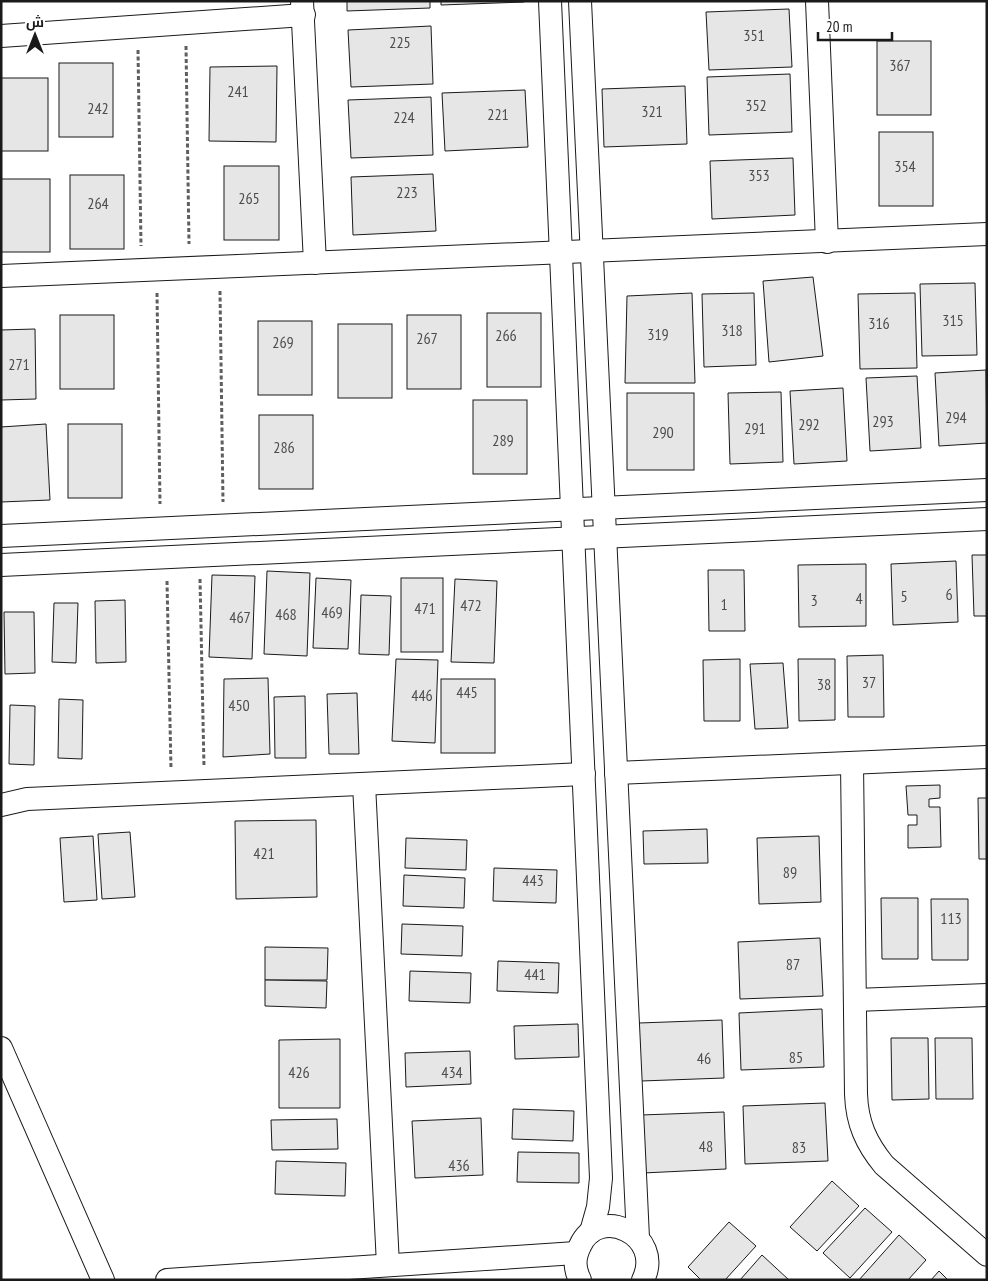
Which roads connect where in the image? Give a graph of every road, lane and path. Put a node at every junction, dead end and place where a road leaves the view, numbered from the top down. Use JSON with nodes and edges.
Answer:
{"nodes":[{"id":1,"x":550,"y":1,"type":"edge"},
{"id":2,"x":580,"y":1,"type":"edge"},
{"id":3,"x":817,"y":1,"type":"edge"},
{"id":4,"x":303,"y":8,"type":"edge"},
{"id":5,"x":186,"y":24,"type":"junction"},
{"id":6,"x":138,"y":27,"type":"junction"},
{"id":7,"x":1,"y":36,"type":"edge"},
{"id":8,"x":987,"y":234,"type":"edge"},
{"id":9,"x":827,"y":242,"type":"junction"},
{"id":10,"x":591,"y":252,"type":"junction"},
{"id":11,"x":561,"y":254,"type":"junction"},
{"id":12,"x":314,"y":263,"type":"junction"},
{"id":13,"x":220,"y":268,"type":"junction"},
{"id":14,"x":149,"y":270,"type":"junction"},
{"id":15,"x":189,"y":270,"type":"junction"},
{"id":16,"x":1,"y":276,"type":"edge"},
{"id":17,"x":987,"y":490,"type":"edge"},
{"id":18,"x":603,"y":508,"type":"junction"},
{"id":19,"x":573,"y":509,"type":"junction"},
{"id":20,"x":987,"y":519,"type":"edge"},
{"id":21,"x":223,"y":526,"type":"junction"},
{"id":22,"x":160,"y":528,"type":"junction"},
{"id":23,"x":1,"y":536,"type":"edge"},
{"id":24,"x":604,"y":536,"type":"junction"},
{"id":25,"x":575,"y":538,"type":"junction"},
{"id":26,"x":200,"y":556,"type":"junction"},
{"id":27,"x":167,"y":557,"type":"junction"},
{"id":28,"x":1,"y":565,"type":"edge"},
{"id":29,"x":987,"y":757,"type":"edge"},
{"id":30,"x":852,"y":763,"type":"junction"},
{"id":31,"x":616,"y":773,"type":"junction"},
{"id":32,"x":584,"y":774,"type":"junction"},
{"id":33,"x":364,"y":784,"type":"junction"},
{"id":34,"x":204,"y":791,"type":"junction"},
{"id":35,"x":172,"y":792,"type":"junction"},
{"id":36,"x":1,"y":805,"type":"edge"},
{"id":37,"x":987,"y":995,"type":"edge"},
{"id":38,"x":855,"y":1000,"type":"junction"},
{"id":39,"x":1,"y":1048,"type":"edge"},
{"id":40,"x":591,"y":1232,"type":"junction"},
{"id":41,"x":638,"y":1238,"type":"junction"},
{"id":42,"x":576,"y":1253,"type":"junction"},
{"id":43,"x":987,"y":1256,"type":"edge"},
{"id":44,"x":388,"y":1265,"type":"junction"},
{"id":45,"x":651,"y":1275,"type":"edge"},
{"id":46,"x":103,"y":1280,"type":"edge"},
{"id":47,"x":167,"y":1280,"type":"edge"},
{"id":48,"x":580,"y":1280,"type":"edge"}],
"edges":[{"from":1,"to":11,"type":"street"},
{"from":2,"to":10,"type":"street"},
{"from":3,"to":9,"type":"street"},
{"from":4,"to":5,"type":"street"},
{"from":4,"to":12,"type":"street"},
{"from":5,"to":6,"type":"street"},
{"from":5,"to":15,"type":"path"},
{"from":6,"to":7,"type":"street"},
{"from":6,"to":14,"type":"path"},
{"from":8,"to":9,"type":"street"},
{"from":9,"to":10,"type":"street"},
{"from":10,"to":11,"type":"street"},
{"from":10,"to":18,"type":"street"},
{"from":11,"to":12,"type":"street"},
{"from":11,"to":19,"type":"street"},
{"from":12,"to":13,"type":"street"},
{"from":13,"to":15,"type":"street"},
{"from":13,"to":21,"type":"path"},
{"from":14,"to":15,"type":"street"},
{"from":14,"to":16,"type":"street"},
{"from":14,"to":22,"type":"path"},
{"from":17,"to":18,"type":"street"},
{"from":18,"to":19,"type":"street"},
{"from":18,"to":24,"type":"street"},
{"from":19,"to":21,"type":"street"},
{"from":19,"to":25,"type":"street"},
{"from":20,"to":24,"type":"street"},
{"from":21,"to":22,"type":"street"},
{"from":22,"to":23,"type":"street"},
{"from":24,"to":25,"type":"street"},
{"from":24,"to":31,"type":"street"},
{"from":25,"to":26,"type":"street"},
{"from":25,"to":32,"type":"street"},
{"from":26,"to":27,"type":"street"},
{"from":26,"to":34,"type":"path"},
{"from":27,"to":28,"type":"street"},
{"from":27,"to":35,"type":"path"},
{"from":29,"to":30,"type":"street"},
{"from":30,"to":31,"type":"street"},
{"from":30,"to":38,"type":"street"},
{"from":31,"to":41,"type":"street"},
{"from":32,"to":33,"type":"street"},
{"from":32,"to":40,"type":"street"},
{"from":33,"to":34,"type":"street"},
{"from":33,"to":44,"type":"street"},
{"from":34,"to":35,"type":"street"},
{"from":35,"to":36,"type":"street"},
{"from":37,"to":38,"type":"street"},
{"from":38,"to":43,"type":"street"},
{"from":39,"to":46,"type":"street"},
{"from":40,"to":41,"type":"street"},
{"from":40,"to":42,"type":"street"},
{"from":41,"to":45,"type":"street"},
{"from":42,"to":44,"type":"street"},
{"from":42,"to":48,"type":"street"},
{"from":44,"to":47,"type":"street"}]}
